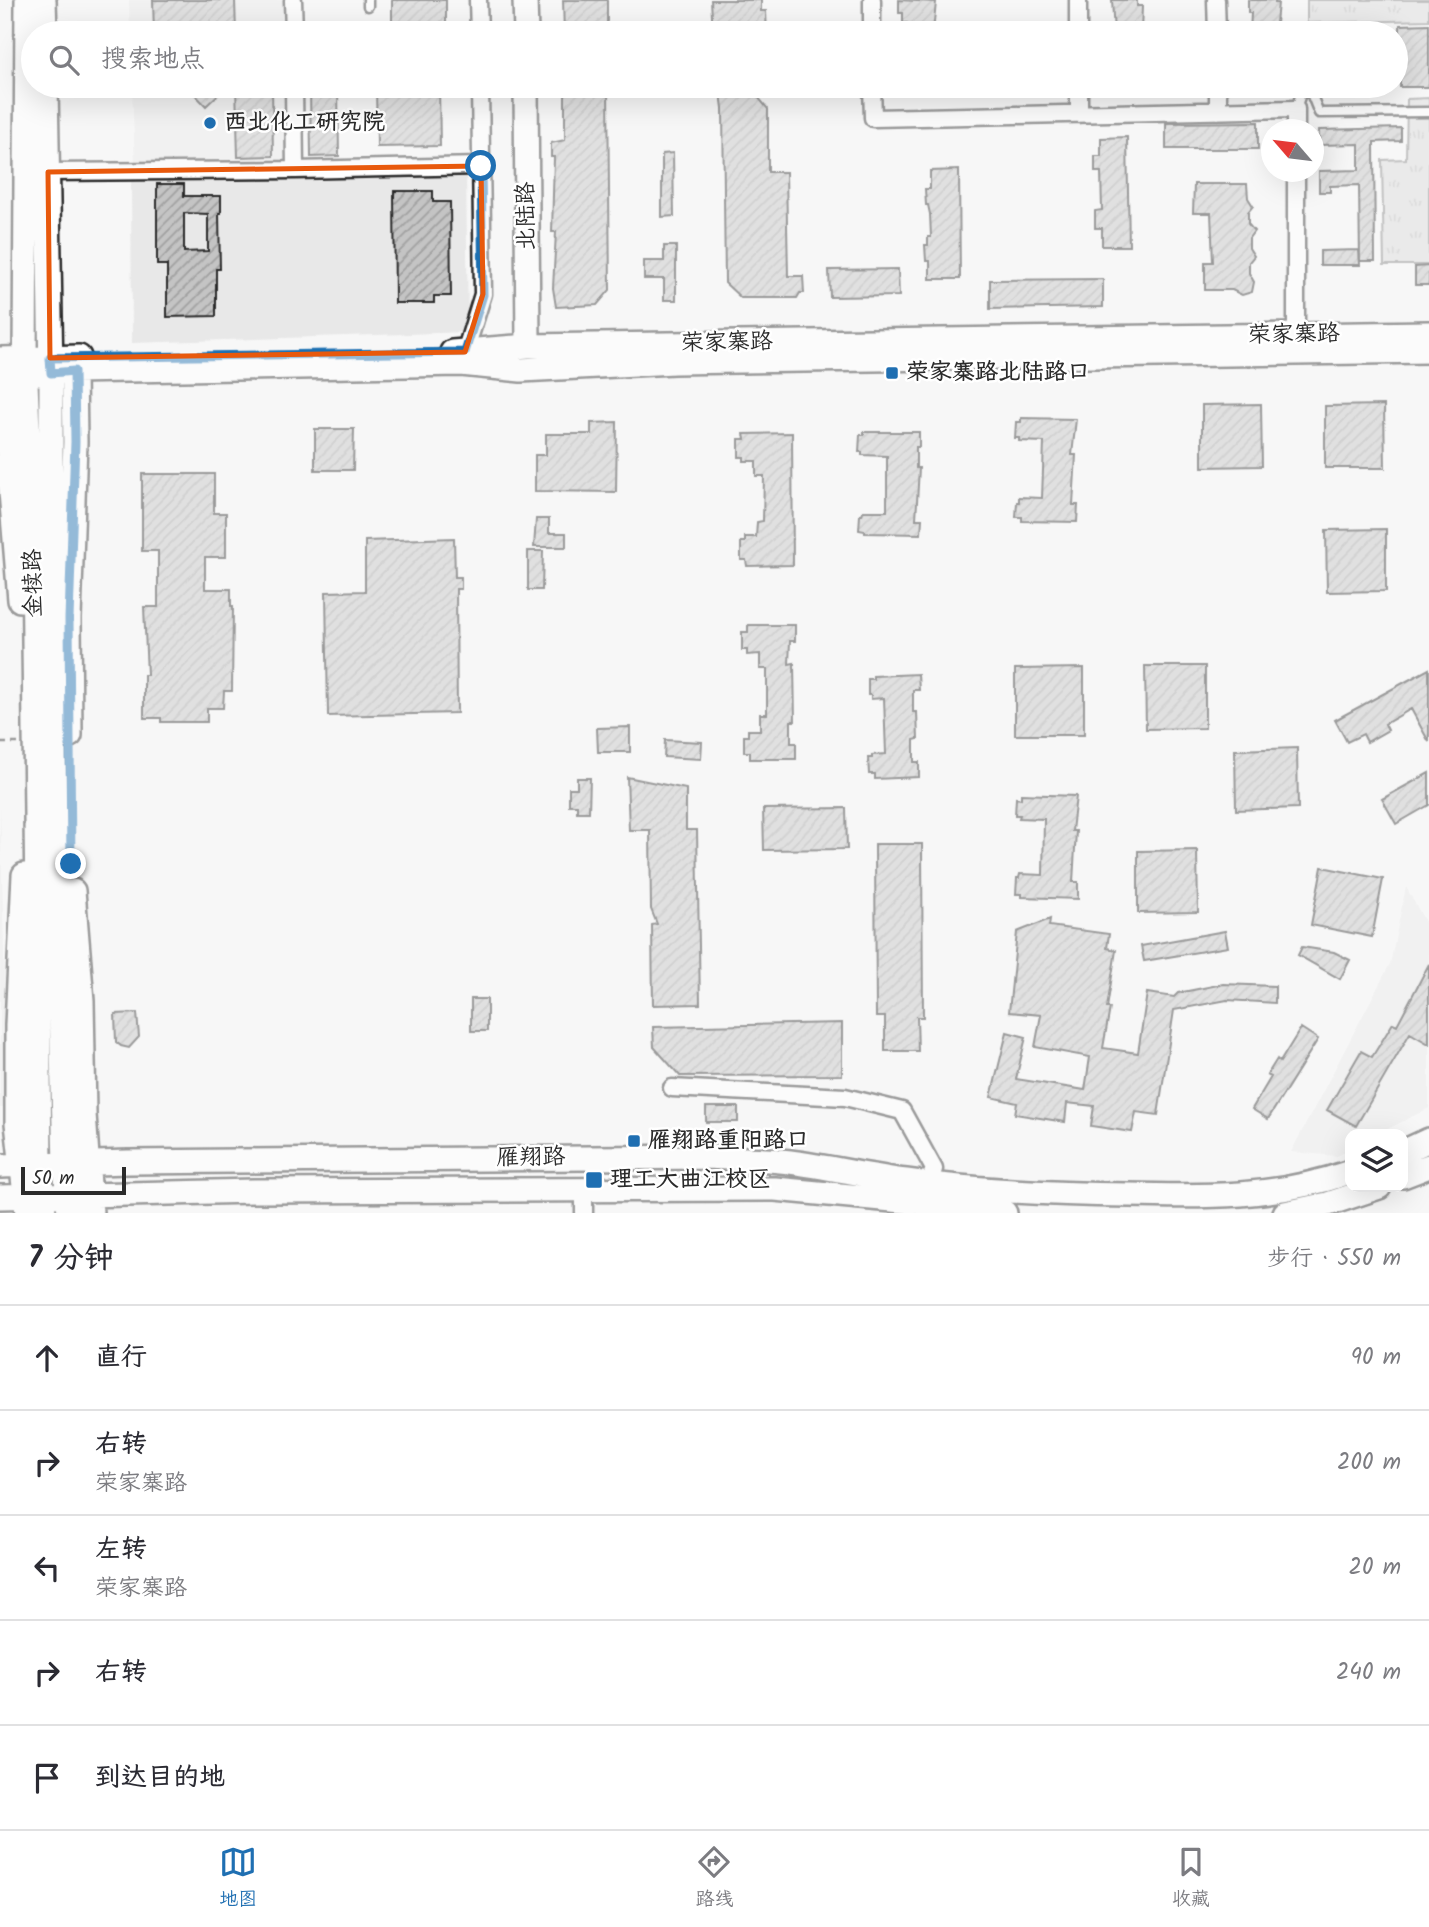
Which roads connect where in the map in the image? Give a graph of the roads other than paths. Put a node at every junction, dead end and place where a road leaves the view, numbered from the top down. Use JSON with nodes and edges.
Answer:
{"nodes":[{"id":1,"x":27,"y":0,"type":"edge"},
{"id":2,"x":44,"y":0,"type":"edge"},
{"id":3,"x":293,"y":0,"type":"edge"},
{"id":4,"x":478,"y":0,"type":"edge"},
{"id":5,"x":525,"y":0,"type":"edge"},
{"id":6,"x":872,"y":0,"type":"edge"},
{"id":7,"x":1078,"y":0,"type":"edge"},
{"id":8,"x":1216,"y":0,"type":"edge"},
{"id":9,"x":26,"y":21,"type":"edge"},
{"id":10,"x":45,"y":21,"type":"edge"},
{"id":11,"x":294,"y":21,"type":"edge"},
{"id":12,"x":479,"y":21,"type":"edge"},
{"id":13,"x":526,"y":21,"type":"edge"},
{"id":14,"x":872,"y":21,"type":"edge"},
{"id":15,"x":1078,"y":21,"type":"edge"},
{"id":16,"x":1217,"y":21,"type":"edge"},
{"id":17,"x":23,"y":98,"type":"edge"},
{"id":18,"x":46,"y":98,"type":"edge"},
{"id":19,"x":294,"y":98,"type":"edge"},
{"id":20,"x":480,"y":98,"type":"edge"},
{"id":21,"x":526,"y":98,"type":"edge"},
{"id":22,"x":872,"y":98,"type":"edge"},
{"id":23,"x":1079,"y":98,"type":"edge"},
{"id":24,"x":1217,"y":98,"type":"edge"},
{"id":25,"x":1300,"y":98,"type":"edge"},
{"id":26,"x":1313,"y":98,"type":"edge"},
{"id":27,"x":1296,"y":109,"type":"junction"},
{"id":28,"x":1218,"y":111,"type":"junction"},
{"id":29,"x":1429,"y":112,"type":"edge"},
{"id":30,"x":1079,"y":114,"type":"junction"},
{"id":31,"x":1296,"y":119,"type":"edge"},
{"id":32,"x":481,"y":166,"type":"junction"},
{"id":33,"x":295,"y":170,"type":"junction"},
{"id":34,"x":48,"y":172,"type":"junction"},
{"id":35,"x":1296,"y":182,"type":"edge"},
{"id":36,"x":1429,"y":333,"type":"edge"},
{"id":37,"x":1296,"y":335,"type":"junction"},
{"id":38,"x":528,"y":346,"type":"junction"},
{"id":39,"x":1429,"y":351,"type":"edge"},
{"id":40,"x":465,"y":352,"type":"junction"},
{"id":41,"x":59,"y":367,"type":"junction"},
{"id":42,"x":11,"y":368,"type":"edge"},
{"id":43,"x":11,"y":743,"type":"edge"},
{"id":44,"x":672,"y":1088,"type":"dead end"},
{"id":45,"x":1429,"y":1140,"type":"edge"},
{"id":46,"x":1408,"y":1150,"type":"edge"},
{"id":47,"x":76,"y":1164,"type":"junction"},
{"id":48,"x":21,"y":1166,"type":"edge"},
{"id":49,"x":1429,"y":1166,"type":"edge"},
{"id":50,"x":1345,"y":1173,"type":"edge"},
{"id":51,"x":1408,"y":1175,"type":"edge"},
{"id":52,"x":1364,"y":1192,"type":"edge"},
{"id":53,"x":0,"y":1197,"type":"edge"},
{"id":54,"x":927,"y":1200,"type":"edge"},
{"id":55,"x":584,"y":1202,"type":"edge"},
{"id":56,"x":79,"y":1204,"type":"edge"},
{"id":57,"x":34,"y":1205,"type":"edge"},
{"id":58,"x":1005,"y":1213,"type":"edge"},
{"id":59,"x":1285,"y":1213,"type":"edge"}],
"edges":[{"from":1,"to":9,"type":"main road","name":"金犊路"},
{"from":2,"to":10,"type":"main road"},
{"from":3,"to":11,"type":"street"},
{"from":4,"to":12,"type":"street"},
{"from":5,"to":13,"type":"main road"},
{"from":6,"to":14,"type":"street"},
{"from":7,"to":15,"type":"street"},
{"from":8,"to":16,"type":"street"},
{"from":17,"to":42,"type":"main road","name":"金犊路"},
{"from":18,"to":34,"type":"main road","name":"金犊路"},
{"from":19,"to":33,"type":"street"},
{"from":20,"to":32,"type":"street"},
{"from":21,"to":38,"type":"main road","name":"北陆路"},
{"from":22,"to":30,"type":"street"},
{"from":23,"to":30,"type":"street"},
{"from":24,"to":28,"type":"street"},
{"from":25,"to":27,"type":"lane"},
{"from":26,"to":29,"type":"lane"},
{"from":27,"to":28,"type":"street"},
{"from":27,"to":31,"type":"street"},
{"from":28,"to":30,"type":"street"},
{"from":32,"to":33,"type":"street"},
{"from":32,"to":40,"type":"street"},
{"from":33,"to":34,"type":"street"},
{"from":34,"to":41,"type":"main road","name":"金犊路"},
{"from":35,"to":37,"type":"street"},
{"from":36,"to":37,"type":"main road","name":"荣家寨路"},
{"from":37,"to":38,"type":"main road","name":"荣家寨路"},
{"from":38,"to":40,"type":"main road","name":"荣家寨路"},
{"from":39,"to":41,"type":"main road","name":"荣家寨路"},
{"from":40,"to":41,"type":"main road","name":"荣家寨路"},
{"from":41,"to":42,"type":"main road","name":"荣家寨路"},
{"from":41,"to":47,"type":"main road","name":"金犊路"},
{"from":42,"to":43,"type":"main road"},
{"from":42,"to":48,"type":"main road","name":"金犊路"},
{"from":43,"to":48,"type":"main road"},
{"from":44,"to":54,"type":"street"},
{"from":45,"to":46,"type":"main road"},
{"from":47,"to":48,"type":"main road","name":"雁翔路"},
{"from":47,"to":54,"type":"main road","name":"雁翔路"},
{"from":47,"to":56,"type":"main road","name":"金犊路"},
{"from":48,"to":57,"type":"main road"},
{"from":49,"to":51,"type":"main road"},
{"from":50,"to":54,"type":"main road","name":"雁翔路"},
{"from":52,"to":59,"type":"main road"},
{"from":53,"to":57,"type":"main road","name":"雁翔路"},
{"from":54,"to":55,"type":"main road","name":"雁翔路"},
{"from":54,"to":58,"type":"main road","name":"雁翔路"},
{"from":55,"to":56,"type":"main road","name":"雁翔路"},
{"from":56,"to":57,"type":"main road","name":"雁翔路"}]}
